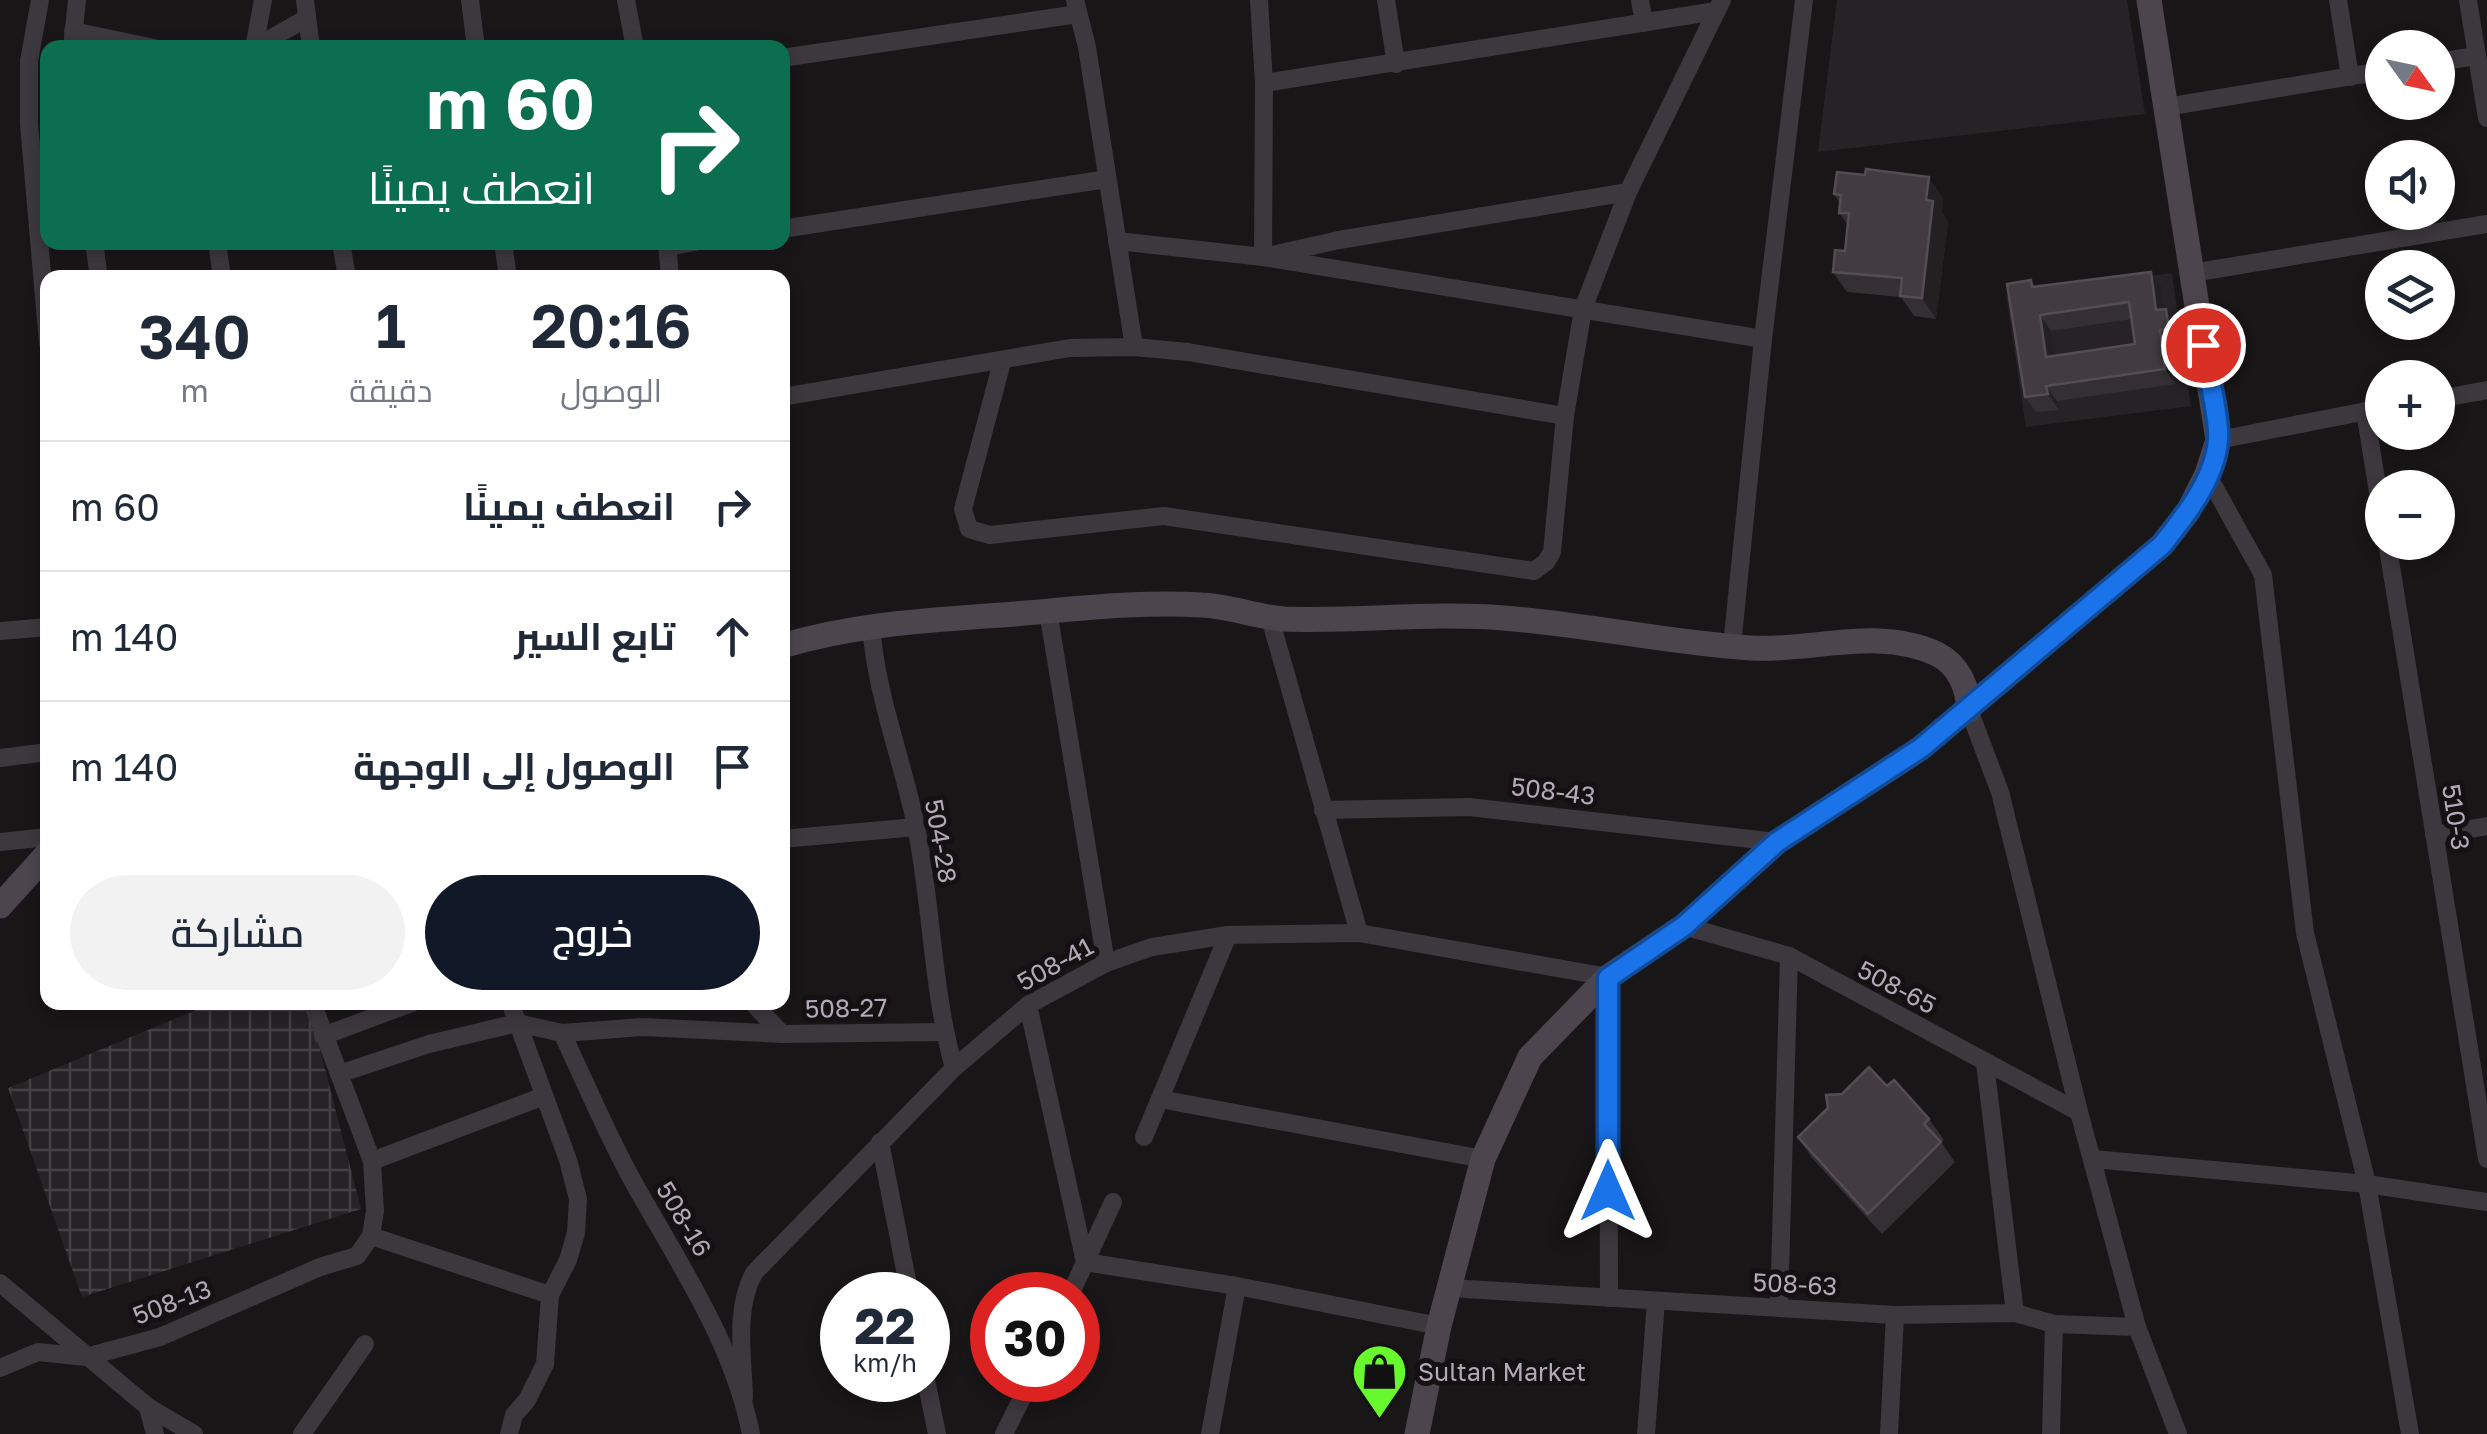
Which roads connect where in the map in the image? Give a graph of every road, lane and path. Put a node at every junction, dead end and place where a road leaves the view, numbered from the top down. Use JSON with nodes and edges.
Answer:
{"nodes":[{"id":1,"x":40,"y":0,"type":"edge"},
{"id":2,"x":77,"y":0,"type":"edge"},
{"id":3,"x":262,"y":0,"type":"edge"},
{"id":4,"x":470,"y":0,"type":"edge"},
{"id":5,"x":626,"y":0,"type":"edge"},
{"id":6,"x":1259,"y":0,"type":"edge"},
{"id":7,"x":1386,"y":0,"type":"edge"},
{"id":8,"x":1640,"y":0,"type":"edge"},
{"id":9,"x":1804,"y":0,"type":"edge"},
{"id":10,"x":2149,"y":0,"type":"edge"},
{"id":11,"x":2338,"y":0,"type":"edge"},
{"id":12,"x":2468,"y":0,"type":"edge"},
{"id":13,"x":1719,"y":6,"type":"edge"},
{"id":14,"x":1077,"y":7,"type":"edge"},
{"id":15,"x":306,"y":9,"type":"edge"},
{"id":16,"x":1644,"y":23,"type":"junction"},
{"id":17,"x":72,"y":39,"type":"edge"},
{"id":18,"x":255,"y":40,"type":"edge"},
{"id":19,"x":265,"y":40,"type":"edge"},
{"id":20,"x":310,"y":40,"type":"edge"},
{"id":21,"x":475,"y":40,"type":"edge"},
{"id":22,"x":634,"y":40,"type":"edge"},
{"id":23,"x":2476,"y":56,"type":"junction"},
{"id":24,"x":790,"y":57,"type":"edge"},
{"id":25,"x":2455,"y":59,"type":"edge"},
{"id":26,"x":1396,"y":64,"type":"junction"},
{"id":27,"x":2365,"y":74,"type":"edge"},
{"id":28,"x":2350,"y":77,"type":"junction"},
{"id":29,"x":1264,"y":83,"type":"junction"},
{"id":30,"x":38,"y":95,"type":"edge"},
{"id":31,"x":2166,"y":107,"type":"junction"},
{"id":32,"x":2487,"y":118,"type":"edge"},
{"id":33,"x":40,"y":145,"type":"edge"},
{"id":34,"x":1107,"y":179,"type":"junction"},
{"id":35,"x":1628,"y":192,"type":"junction"},
{"id":36,"x":2487,"y":224,"type":"edge"},
{"id":37,"x":790,"y":228,"type":"edge"},
{"id":38,"x":1117,"y":241,"type":"junction"},
{"id":39,"x":1263,"y":256,"type":"junction"},
{"id":40,"x":2192,"y":273,"type":"junction"},
{"id":41,"x":1583,"y":309,"type":"junction"},
{"id":42,"x":1763,"y":339,"type":"junction"},
{"id":43,"x":1134,"y":348,"type":"junction"},
{"id":44,"x":1002,"y":362,"type":"junction"},
{"id":45,"x":2487,"y":390,"type":"edge"},
{"id":46,"x":2455,"y":395,"type":"edge"},
{"id":47,"x":790,"y":397,"type":"edge"},
{"id":48,"x":2365,"y":412,"type":"edge"},
{"id":49,"x":1565,"y":416,"type":"junction"},
{"id":50,"x":2218,"y":440,"type":"junction"},
{"id":51,"x":2207,"y":474,"type":"junction"},
{"id":52,"x":2389,"y":560,"type":"edge"},
{"id":53,"x":1048,"y":612,"type":"junction"},
{"id":54,"x":1270,"y":618,"type":"junction"},
{"id":55,"x":871,"y":625,"type":"junction"},
{"id":56,"x":40,"y":627,"type":"edge"},
{"id":57,"x":0,"y":631,"type":"edge"},
{"id":58,"x":790,"y":643,"type":"edge"},
{"id":59,"x":1732,"y":646,"type":"junction"},
{"id":60,"x":1969,"y":710,"type":"junction"},
{"id":61,"x":40,"y":753,"type":"edge"},
{"id":62,"x":0,"y":758,"type":"edge"},
{"id":63,"x":1323,"y":810,"type":"junction"},
{"id":64,"x":2487,"y":826,"type":"edge"},
{"id":65,"x":916,"y":827,"type":"junction"},
{"id":66,"x":2434,"y":835,"type":"junction"},
{"id":67,"x":40,"y":838,"type":"edge"},
{"id":68,"x":790,"y":838,"type":"edge"},
{"id":69,"x":0,"y":842,"type":"edge"},
{"id":70,"x":1777,"y":842,"type":"junction"},
{"id":71,"x":40,"y":863,"type":"edge"},
{"id":72,"x":0,"y":906,"type":"edge"},
{"id":73,"x":1684,"y":926,"type":"junction"},
{"id":74,"x":1359,"y":933,"type":"junction"},
{"id":75,"x":1228,"y":935,"type":"junction"},
{"id":76,"x":1788,"y":956,"type":"junction"},
{"id":77,"x":1106,"y":963,"type":"junction"},
{"id":78,"x":1608,"y":978,"type":"junction"},
{"id":79,"x":1028,"y":1005,"type":"junction"},
{"id":80,"x":315,"y":1010,"type":"edge"},
{"id":81,"x":393,"y":1010,"type":"edge"},
{"id":82,"x":513,"y":1010,"type":"edge"},
{"id":83,"x":760,"y":1010,"type":"edge"},
{"id":84,"x":517,"y":1023,"type":"junction"},
{"id":85,"x":944,"y":1032,"type":"junction"},
{"id":86,"x":562,"y":1034,"type":"junction"},
{"id":87,"x":782,"y":1034,"type":"junction"},
{"id":88,"x":323,"y":1036,"type":"junction"},
{"id":89,"x":1985,"y":1062,"type":"junction"},
{"id":90,"x":954,"y":1068,"type":"junction"},
{"id":91,"x":339,"y":1074,"type":"junction"},
{"id":92,"x":544,"y":1096,"type":"junction"},
{"id":93,"x":1160,"y":1099,"type":"junction"},
{"id":94,"x":2078,"y":1112,"type":"junction"},
{"id":95,"x":1144,"y":1138,"type":"dead end"},
{"id":96,"x":880,"y":1142,"type":"junction"},
{"id":97,"x":1483,"y":1159,"type":"junction"},
{"id":98,"x":2093,"y":1159,"type":"junction"},
{"id":99,"x":2487,"y":1159,"type":"edge"},
{"id":100,"x":372,"y":1162,"type":"junction"},
{"id":101,"x":2367,"y":1184,"type":"junction"},
{"id":102,"x":1113,"y":1202,"type":"dead end"},
{"id":103,"x":2487,"y":1202,"type":"edge"},
{"id":104,"x":371,"y":1236,"type":"junction"},
{"id":105,"x":1086,"y":1262,"type":"junction"},
{"id":106,"x":905,"y":1272,"type":"edge"},
{"id":107,"x":1081,"y":1272,"type":"edge"},
{"id":108,"x":0,"y":1283,"type":"edge"},
{"id":109,"x":1237,"y":1286,"type":"junction"},
{"id":110,"x":1450,"y":1288,"type":"junction"},
{"id":111,"x":550,"y":1296,"type":"junction"},
{"id":112,"x":1608,"y":1298,"type":"junction"},
{"id":113,"x":1656,"y":1300,"type":"junction"},
{"id":114,"x":1780,"y":1308,"type":"junction"},
{"id":115,"x":2016,"y":1313,"type":"junction"},
{"id":116,"x":1895,"y":1315,"type":"junction"},
{"id":117,"x":2054,"y":1324,"type":"junction"},
{"id":118,"x":1439,"y":1326,"type":"junction"},
{"id":119,"x":2136,"y":1327,"type":"junction"},
{"id":120,"x":365,"y":1344,"type":"dead end"},
{"id":121,"x":86,"y":1358,"type":"junction"},
{"id":122,"x":0,"y":1368,"type":"edge"},
{"id":123,"x":744,"y":1398,"type":"junction"},
{"id":124,"x":930,"y":1402,"type":"edge"},
{"id":125,"x":1020,"y":1402,"type":"edge"},
{"id":126,"x":148,"y":1407,"type":"junction"},
{"id":127,"x":155,"y":1434,"type":"edge"},
{"id":128,"x":194,"y":1434,"type":"edge"},
{"id":129,"x":302,"y":1434,"type":"edge"},
{"id":130,"x":509,"y":1434,"type":"edge"},
{"id":131,"x":751,"y":1434,"type":"edge"},
{"id":132,"x":937,"y":1434,"type":"edge"},
{"id":133,"x":1005,"y":1434,"type":"edge"},
{"id":134,"x":1210,"y":1434,"type":"edge"},
{"id":135,"x":1417,"y":1434,"type":"edge"},
{"id":136,"x":1646,"y":1434,"type":"edge"},
{"id":137,"x":1889,"y":1434,"type":"edge"},
{"id":138,"x":2051,"y":1434,"type":"edge"},
{"id":139,"x":2178,"y":1434,"type":"edge"},
{"id":140,"x":2410,"y":1434,"type":"edge"}],
"edges":[{"from":1,"to":30,"type":"street"},
{"from":2,"to":17,"type":"street"},
{"from":3,"to":18,"type":"street"},
{"from":4,"to":21,"type":"street"},
{"from":5,"to":22,"type":"street"},
{"from":6,"to":29,"type":"street"},
{"from":7,"to":26,"type":"street"},
{"from":8,"to":16,"type":"street"},
{"from":9,"to":42,"type":"street"},
{"from":10,"to":31,"type":"street"},
{"from":11,"to":28,"type":"street"},
{"from":12,"to":23,"type":"street"},
{"from":13,"to":16,"type":"street"},
{"from":13,"to":35,"type":"street"},
{"from":14,"to":24,"type":"street"},
{"from":14,"to":34,"type":"street"},
{"from":15,"to":19,"type":"street"},
{"from":15,"to":20,"type":"street"},
{"from":16,"to":26,"type":"street"},
{"from":23,"to":25,"type":"street"},
{"from":23,"to":32,"type":"street"},
{"from":26,"to":29,"type":"street"},
{"from":27,"to":28,"type":"street"},
{"from":28,"to":31,"type":"street"},
{"from":29,"to":39,"type":"street"},
{"from":30,"to":33,"type":"street"},
{"from":31,"to":40,"type":"street"},
{"from":34,"to":37,"type":"street"},
{"from":34,"to":38,"type":"street"},
{"from":35,"to":39,"type":"street"},
{"from":35,"to":41,"type":"street"},
{"from":36,"to":40,"type":"street"},
{"from":38,"to":39,"type":"street"},
{"from":38,"to":43,"type":"street"},
{"from":39,"to":41,"type":"street"},
{"from":40,"to":50,"type":"street"},
{"from":41,"to":42,"type":"street"},
{"from":41,"to":49,"type":"street"},
{"from":42,"to":59,"type":"street"},
{"from":43,"to":44,"type":"street"},
{"from":43,"to":49,"type":"street"},
{"from":44,"to":47,"type":"street"},
{"from":44,"to":49,"type":"street"},
{"from":45,"to":46,"type":"street"},
{"from":48,"to":50,"type":"street"},
{"from":50,"to":51,"type":"street"},
{"from":51,"to":60,"type":"street"},
{"from":51,"to":101,"type":"street"},
{"from":52,"to":66,"type":"street","name":"510-3"},
{"from":53,"to":54,"type":"street"},
{"from":53,"to":55,"type":"street"},
{"from":53,"to":77,"type":"street"},
{"from":54,"to":59,"type":"street"},
{"from":54,"to":63,"type":"street"},
{"from":55,"to":58,"type":"street"},
{"from":55,"to":65,"type":"street","name":"504-28"},
{"from":56,"to":57,"type":"street"},
{"from":59,"to":60,"type":"street"},
{"from":60,"to":70,"type":"street"},
{"from":60,"to":94,"type":"street"},
{"from":61,"to":62,"type":"street"},
{"from":63,"to":70,"type":"street","name":"508-43"},
{"from":63,"to":74,"type":"street"},
{"from":64,"to":66,"type":"street"},
{"from":65,"to":68,"type":"street"},
{"from":65,"to":85,"type":"street","name":"504-28"},
{"from":66,"to":99,"type":"street","name":"510-3"},
{"from":67,"to":69,"type":"street"},
{"from":70,"to":73,"type":"street"},
{"from":71,"to":72,"type":"street"},
{"from":73,"to":76,"type":"street","name":"508-65"},
{"from":73,"to":78,"type":"street"},
{"from":74,"to":75,"type":"street","name":"508-41"},
{"from":74,"to":78,"type":"street","name":"508-41"},
{"from":75,"to":77,"type":"street","name":"508-41"},
{"from":75,"to":93,"type":"street"},
{"from":76,"to":89,"type":"street","name":"508-65"},
{"from":76,"to":114,"type":"street"},
{"from":77,"to":79,"type":"street","name":"508-41"},
{"from":78,"to":97,"type":"street"},
{"from":78,"to":112,"type":"street"},
{"from":79,"to":90,"type":"street","name":"508-41"},
{"from":79,"to":105,"type":"street"},
{"from":80,"to":88,"type":"street"},
{"from":81,"to":88,"type":"street"},
{"from":82,"to":84,"type":"street"},
{"from":83,"to":87,"type":"street"},
{"from":84,"to":86,"type":"street","name":"508-27"},
{"from":84,"to":91,"type":"street","name":"508-27"},
{"from":84,"to":92,"type":"street"},
{"from":85,"to":87,"type":"street","name":"508-27"},
{"from":85,"to":90,"type":"street","name":"504-28"},
{"from":86,"to":87,"type":"street","name":"508-27"},
{"from":86,"to":123,"type":"street","name":"508-16"},
{"from":88,"to":91,"type":"street"},
{"from":89,"to":94,"type":"street","name":"508-65"},
{"from":89,"to":115,"type":"street"},
{"from":90,"to":96,"type":"street","name":"508-41"},
{"from":91,"to":100,"type":"street"},
{"from":92,"to":100,"type":"street"},
{"from":92,"to":111,"type":"street"},
{"from":93,"to":95,"type":"street"},
{"from":93,"to":97,"type":"street"},
{"from":94,"to":98,"type":"street"},
{"from":96,"to":106,"type":"street"},
{"from":96,"to":123,"type":"street","name":"508-41"},
{"from":97,"to":110,"type":"street"},
{"from":98,"to":101,"type":"street"},
{"from":98,"to":119,"type":"street"},
{"from":100,"to":104,"type":"street"},
{"from":101,"to":103,"type":"street"},
{"from":101,"to":140,"type":"street"},
{"from":102,"to":105,"type":"street"},
{"from":104,"to":111,"type":"street"},
{"from":104,"to":121,"type":"street","name":"508-13"},
{"from":105,"to":107,"type":"street"},
{"from":105,"to":109,"type":"street"},
{"from":108,"to":121,"type":"street"},
{"from":109,"to":118,"type":"street"},
{"from":109,"to":134,"type":"street"},
{"from":110,"to":112,"type":"street","name":"508-63"},
{"from":110,"to":118,"type":"street"},
{"from":111,"to":130,"type":"street"},
{"from":112,"to":113,"type":"street","name":"508-63"},
{"from":113,"to":114,"type":"street","name":"508-63"},
{"from":113,"to":136,"type":"street"},
{"from":114,"to":116,"type":"street","name":"508-63"},
{"from":115,"to":116,"type":"street","name":"508-63"},
{"from":115,"to":117,"type":"street","name":"508-63"},
{"from":116,"to":137,"type":"street"},
{"from":117,"to":119,"type":"street","name":"508-63"},
{"from":117,"to":138,"type":"street"},
{"from":118,"to":135,"type":"street"},
{"from":119,"to":139,"type":"street"},
{"from":120,"to":129,"type":"street"},
{"from":121,"to":122,"type":"street","name":"508-13"},
{"from":121,"to":126,"type":"street"},
{"from":123,"to":131,"type":"street","name":"508-16"},
{"from":124,"to":132,"type":"street"},
{"from":125,"to":133,"type":"street"},
{"from":126,"to":127,"type":"street"},
{"from":126,"to":128,"type":"street"}]}
